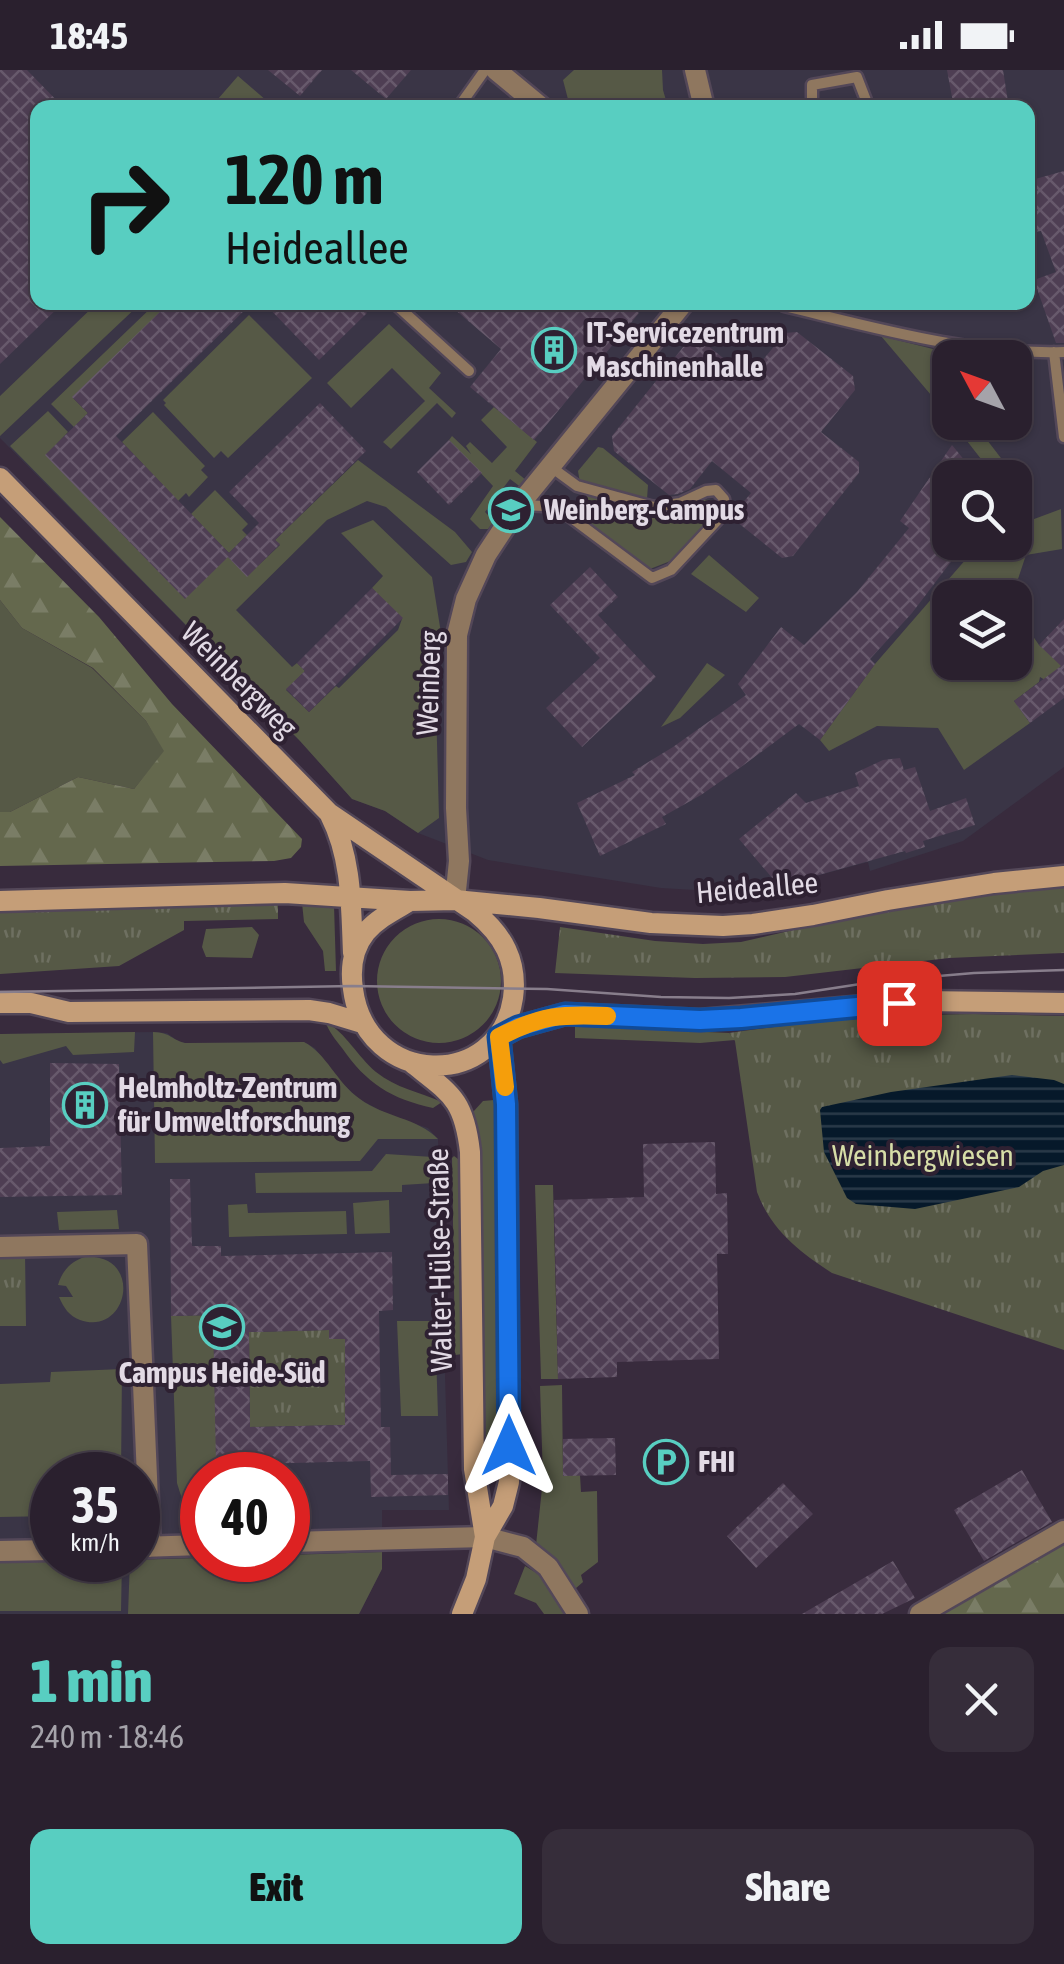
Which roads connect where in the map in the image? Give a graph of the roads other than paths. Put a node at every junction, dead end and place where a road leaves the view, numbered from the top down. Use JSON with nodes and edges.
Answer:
{"nodes":[{"id":1,"x":485,"y":70,"type":"edge"},
{"id":2,"x":496,"y":70,"type":"edge"},
{"id":3,"x":695,"y":70,"type":"edge"},
{"id":4,"x":464,"y":100,"type":"edge"},
{"id":5,"x":532,"y":100,"type":"edge"},
{"id":6,"x":702,"y":100,"type":"edge"},
{"id":7,"x":812,"y":100,"type":"edge"},
{"id":8,"x":866,"y":100,"type":"edge"},
{"id":9,"x":401,"y":310,"type":"edge"},
{"id":10,"x":678,"y":310,"type":"edge"},
{"id":11,"x":801,"y":310,"type":"edge"},
{"id":12,"x":1059,"y":352,"type":"edge"},
{"id":13,"x":469,"y":372,"type":"dead end"},
{"id":14,"x":1064,"y":437,"type":"edge"},
{"id":15,"x":551,"y":467,"type":"junction"},
{"id":16,"x":0,"y":478,"type":"edge"},
{"id":17,"x":520,"y":505,"type":"junction"},
{"id":18,"x":329,"y":813,"type":"junction"},
{"id":19,"x":1064,"y":876,"type":"edge"},
{"id":20,"x":351,"y":896,"type":"junction"},
{"id":21,"x":455,"y":900,"type":"junction"},
{"id":22,"x":0,"y":901,"type":"edge"},
{"id":23,"x":410,"y":901,"type":"junction"},
{"id":24,"x":353,"y":956,"type":"junction"},
{"id":25,"x":0,"y":1003,"type":"edge"},
{"id":26,"x":1064,"y":1003,"type":"edge"},
{"id":27,"x":362,"y":1022,"type":"junction"},
{"id":28,"x":499,"y":1037,"type":"junction"},
{"id":29,"x":412,"y":1063,"type":"junction"},
{"id":30,"x":0,"y":1247,"type":"edge"},
{"id":31,"x":142,"y":1452,"type":"edge"},
{"id":32,"x":1064,"y":1531,"type":"edge"},
{"id":33,"x":484,"y":1537,"type":"junction"},
{"id":34,"x":310,"y":1541,"type":"edge"},
{"id":35,"x":30,"y":1550,"type":"edge"},
{"id":36,"x":0,"y":1551,"type":"edge"},
{"id":37,"x":462,"y":1614,"type":"edge"},
{"id":38,"x":578,"y":1614,"type":"edge"},
{"id":39,"x":920,"y":1614,"type":"edge"}],
"edges":[{"from":1,"to":4,"type":"lane"},
{"from":2,"to":5,"type":"street"},
{"from":3,"to":6,"type":"street"},
{"from":7,"to":8,"type":"lane"},
{"from":9,"to":13,"type":"lane"},
{"from":10,"to":15,"type":"street","name":"Weinberg"},
{"from":11,"to":12,"type":"lane"},
{"from":12,"to":14,"type":"lane"},
{"from":15,"to":17,"type":"street","name":"Weinberg"},
{"from":15,"to":17,"type":"lane"},
{"from":16,"to":18,"type":"main road","name":"Weinbergweg"},
{"from":17,"to":21,"type":"street","name":"Weinberg"},
{"from":18,"to":20,"type":"main road"},
{"from":18,"to":21,"type":"main road","name":"Weinbergweg"},
{"from":19,"to":21,"type":"main road","name":"Heideallee"},
{"from":20,"to":22,"type":"main road"},
{"from":20,"to":23,"type":"main road"},
{"from":20,"to":24,"type":"main road"},
{"from":21,"to":23,"type":"main road"},
{"from":21,"to":28,"type":"main road"},
{"from":23,"to":24,"type":"main road"},
{"from":24,"to":27,"type":"main road"},
{"from":25,"to":27,"type":"main road"},
{"from":26,"to":28,"type":"main road"},
{"from":27,"to":29,"type":"main road"},
{"from":28,"to":29,"type":"main road"},
{"from":28,"to":33,"type":"main road","name":"Walter-Hülse-Straße"},
{"from":29,"to":33,"type":"main road","name":"Walter-Hülse-Straße"},
{"from":30,"to":31,"type":"street"},
{"from":32,"to":39,"type":"street"},
{"from":33,"to":34,"type":"street"},
{"from":33,"to":37,"type":"main road","name":"Walter-Hülse-Straße"},
{"from":33,"to":38,"type":"street"},
{"from":35,"to":36,"type":"street"}]}
